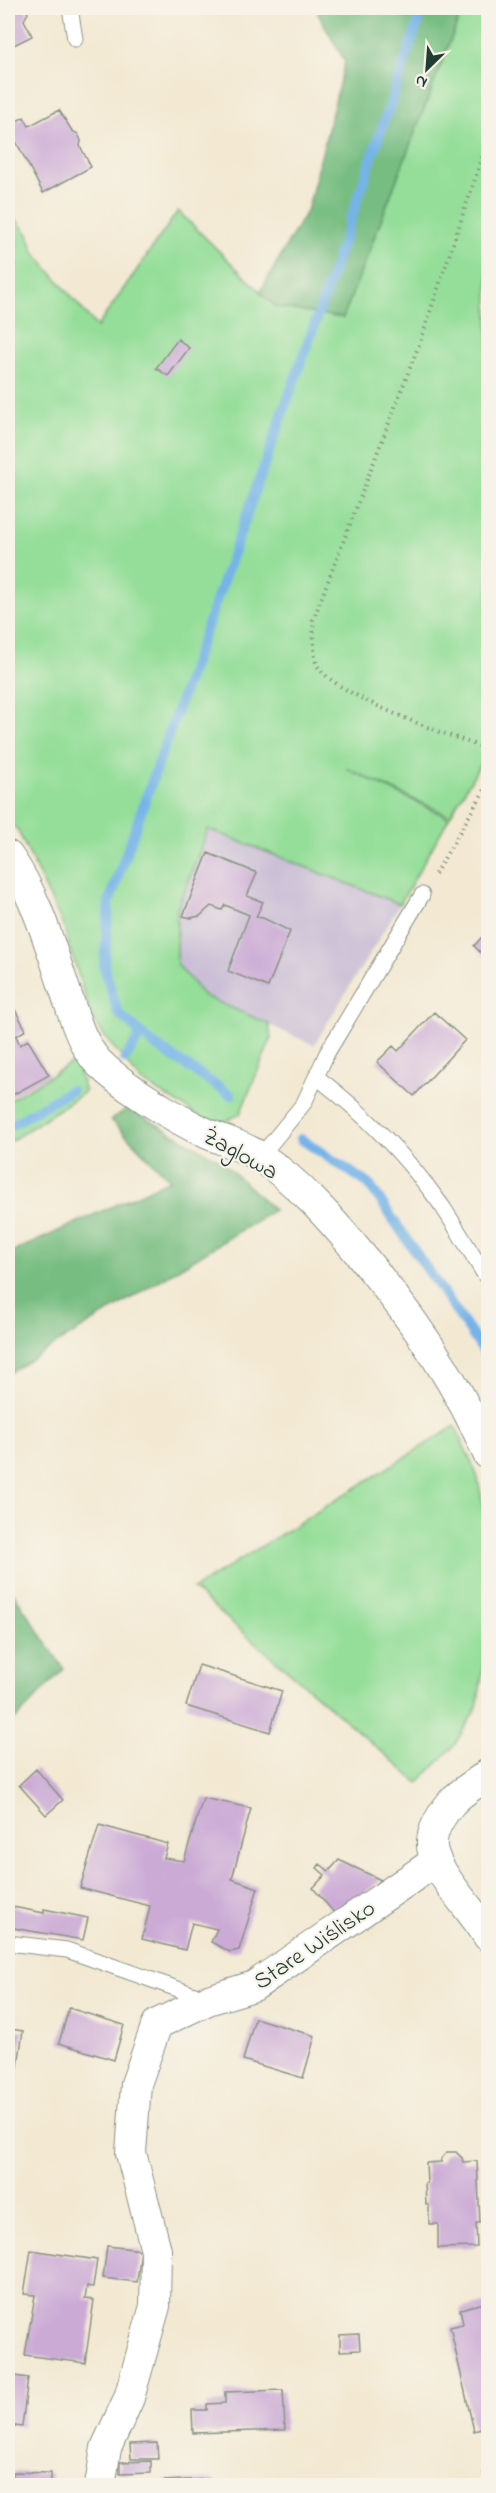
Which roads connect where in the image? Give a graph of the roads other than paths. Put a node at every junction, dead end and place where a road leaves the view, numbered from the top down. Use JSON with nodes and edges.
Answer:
{"nodes":[{"id":1,"x":70,"y":8,"type":"edge"},
{"id":2,"x":75,"y":39,"type":"dead end"},
{"id":3,"x":8,"y":856,"type":"edge"},
{"id":4,"x":422,"y":895,"type":"road end"},
{"id":5,"x":318,"y":1078,"type":"junction"},
{"id":6,"x":260,"y":1157,"type":"junction"},
{"id":7,"x":489,"y":1280,"type":"edge"},
{"id":8,"x":489,"y":1454,"type":"edge"},
{"id":9,"x":489,"y":1774,"type":"edge"},
{"id":10,"x":436,"y":1860,"type":"junction"},
{"id":11,"x":489,"y":1936,"type":"edge"},
{"id":12,"x":8,"y":1943,"type":"edge"},
{"id":13,"x":208,"y":2000,"type":"junction"},
{"id":14,"x":100,"y":2486,"type":"edge"}],
"edges":[{"from":1,"to":2,"type":"lane"},
{"from":3,"to":6,"type":"street","name":"Żaglowa"},
{"from":4,"to":5,"type":"lane"},
{"from":5,"to":6,"type":"lane"},
{"from":5,"to":7,"type":"lane"},
{"from":6,"to":8,"type":"street","name":"Żaglowa"},
{"from":9,"to":10,"type":"street"},
{"from":10,"to":11,"type":"street"},
{"from":10,"to":13,"type":"street","name":"Stare Wiślisko"},
{"from":12,"to":13,"type":"lane"},
{"from":13,"to":14,"type":"street","name":"Stare Wiślisko"}]}
